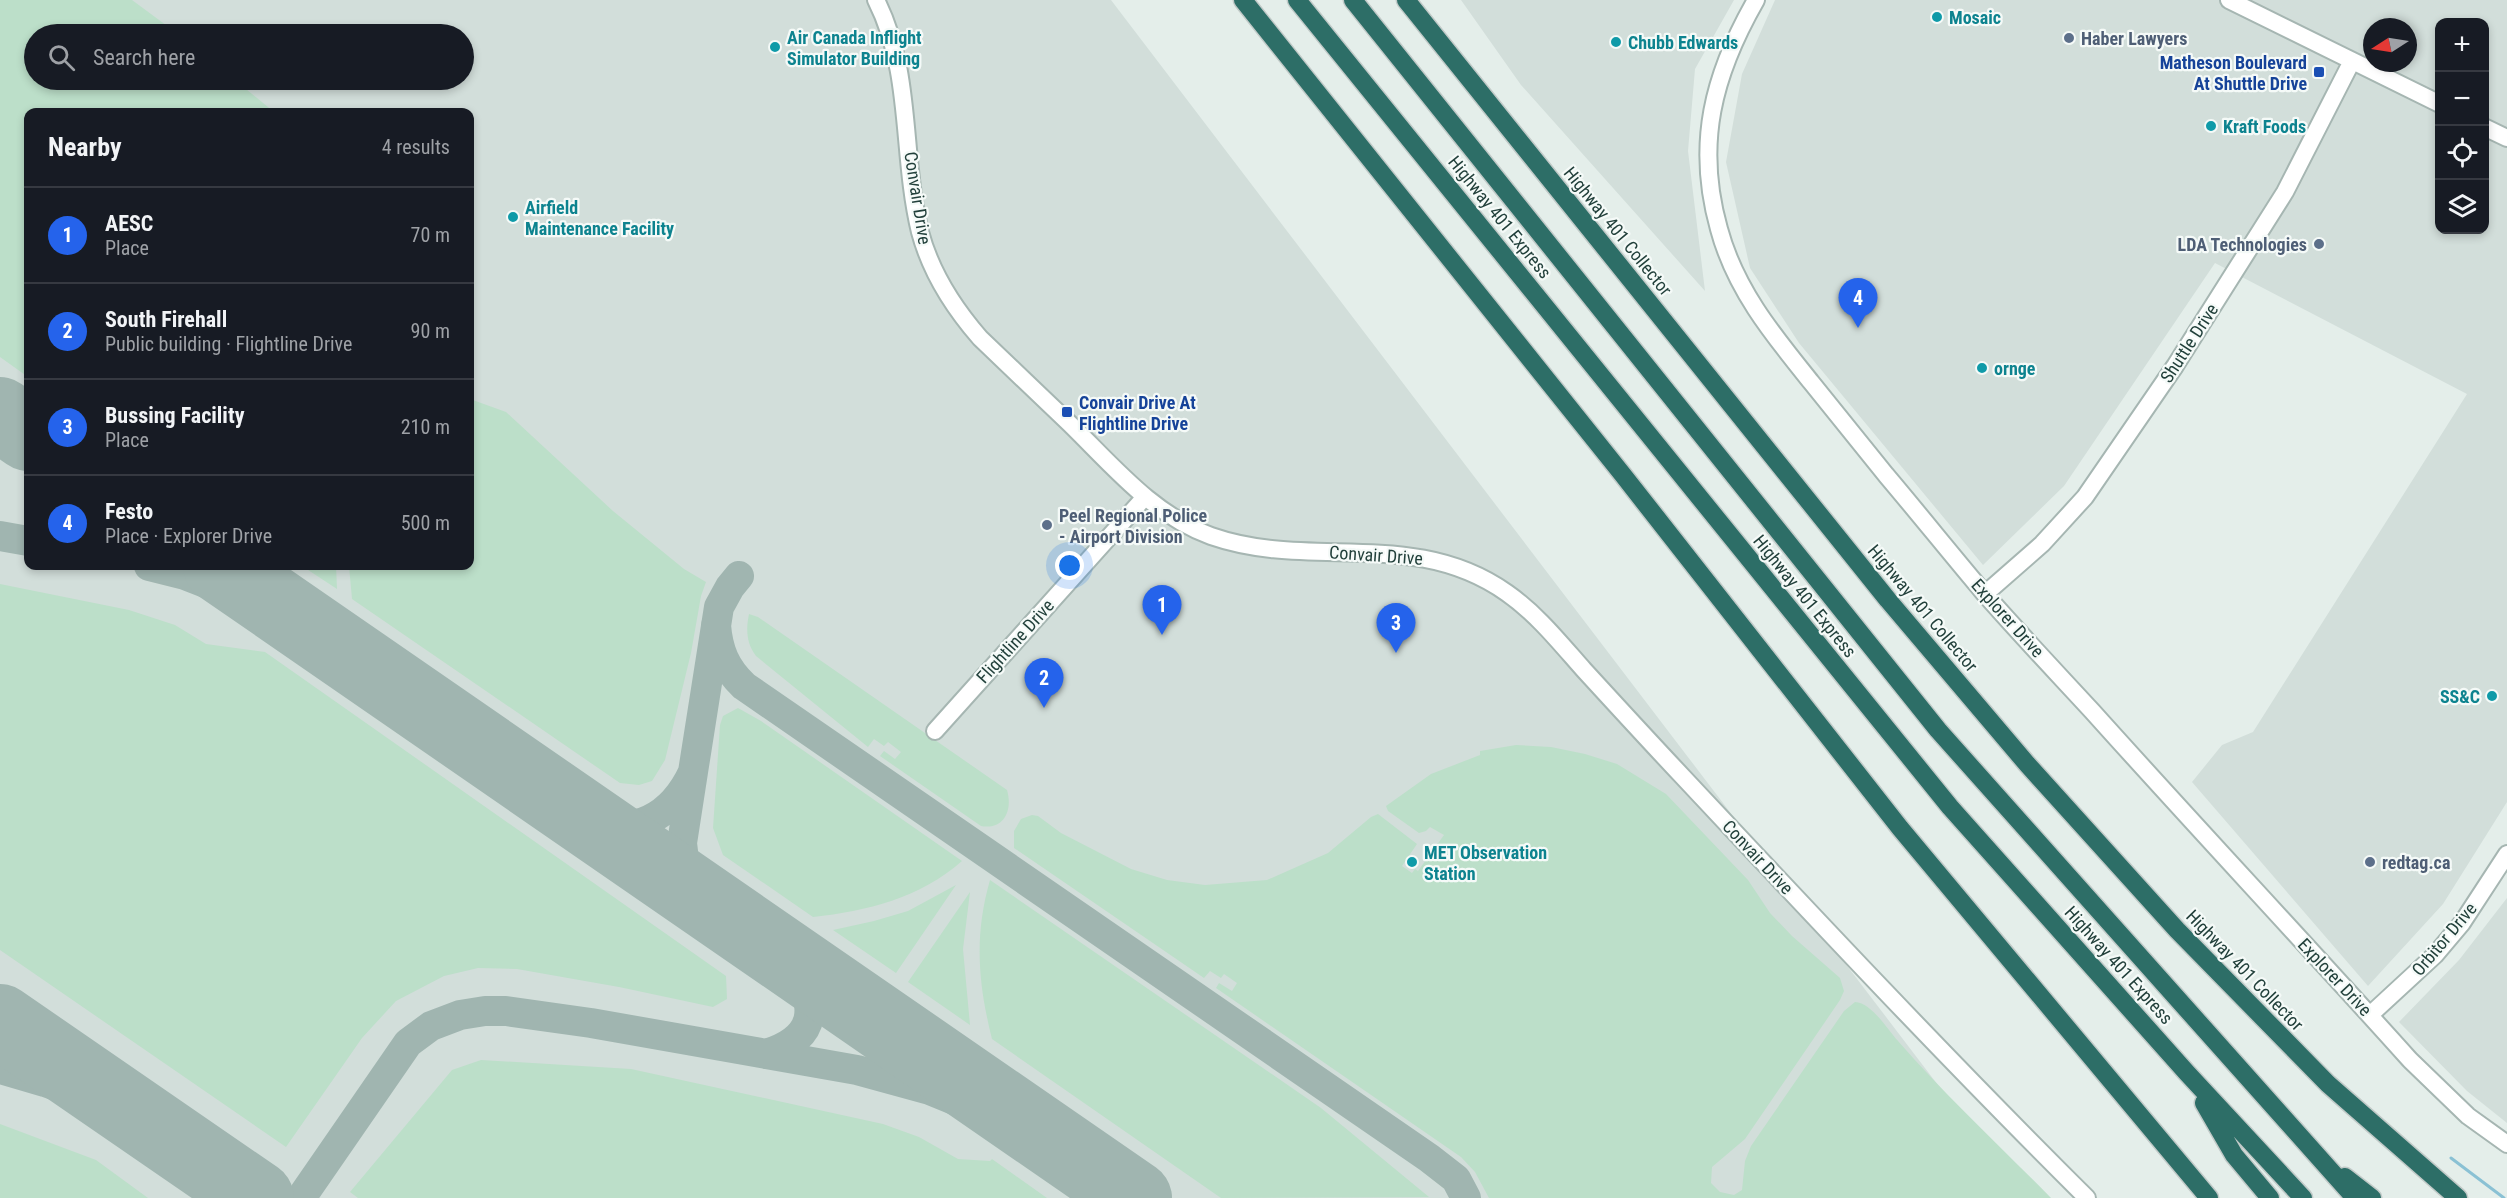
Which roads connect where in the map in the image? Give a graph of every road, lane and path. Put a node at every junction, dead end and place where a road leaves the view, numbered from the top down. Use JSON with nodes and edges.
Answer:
{"nodes":[{"id":1,"x":876,"y":0,"type":"edge"},
{"id":2,"x":1244,"y":0,"type":"edge"},
{"id":3,"x":1297,"y":0,"type":"edge"},
{"id":4,"x":1353,"y":0,"type":"edge"},
{"id":5,"x":1406,"y":0,"type":"edge"},
{"id":6,"x":1756,"y":0,"type":"edge"},
{"id":7,"x":2229,"y":0,"type":"edge"},
{"id":8,"x":2352,"y":61,"type":"junction"},
{"id":9,"x":2435,"y":102,"type":"edge"},
{"id":10,"x":2489,"y":129,"type":"edge"},
{"id":11,"x":2507,"y":138,"type":"edge"},
{"id":12,"x":1144,"y":498,"type":"junction"},
{"id":13,"x":1985,"y":594,"type":"junction"},
{"id":14,"x":935,"y":731,"type":"dead end"},
{"id":15,"x":2507,"y":854,"type":"edge"},
{"id":16,"x":2370,"y":1015,"type":"junction"},
{"id":17,"x":2187,"y":1073,"type":"junction"},
{"id":18,"x":2507,"y":1144,"type":"edge"},
{"id":19,"x":2325,"y":1162,"type":"junction"},
{"id":20,"x":2087,"y":1198,"type":"edge"},
{"id":21,"x":2209,"y":1198,"type":"edge"},
{"id":22,"x":2270,"y":1198,"type":"edge"},
{"id":23,"x":2302,"y":1198,"type":"edge"},
{"id":24,"x":2355,"y":1198,"type":"edge"},
{"id":25,"x":2372,"y":1198,"type":"edge"},
{"id":26,"x":2458,"y":1198,"type":"edge"}],
"edges":[{"from":1,"to":12,"type":"street","name":"Convair Drive"},
{"from":2,"to":21,"type":"highway"},
{"from":3,"to":17,"type":"highway","name":"Highway 401 Express"},
{"from":4,"to":19,"type":"highway","name":"Highway 401 Express"},
{"from":5,"to":26,"type":"highway","name":"Highway 401 Collector"},
{"from":6,"to":13,"type":"street","name":"Explorer Drive"},
{"from":7,"to":8,"type":"street"},
{"from":8,"to":9,"type":"street"},
{"from":8,"to":13,"type":"street","name":"Shuttle Drive"},
{"from":10,"to":11,"type":"street"},
{"from":12,"to":14,"type":"street","name":"Flightline Drive"},
{"from":12,"to":20,"type":"street","name":"Convair Drive"},
{"from":13,"to":16,"type":"street","name":"Explorer Drive"},
{"from":15,"to":16,"type":"street","name":"Orbitor Drive"},
{"from":16,"to":18,"type":"street","name":"Explorer Drive"},
{"from":17,"to":22,"type":"highway"},
{"from":17,"to":23,"type":"highway","name":"Highway 401 Express"},
{"from":19,"to":24,"type":"highway","name":"Highway 401 Express"},
{"from":19,"to":25,"type":"highway"}]}
